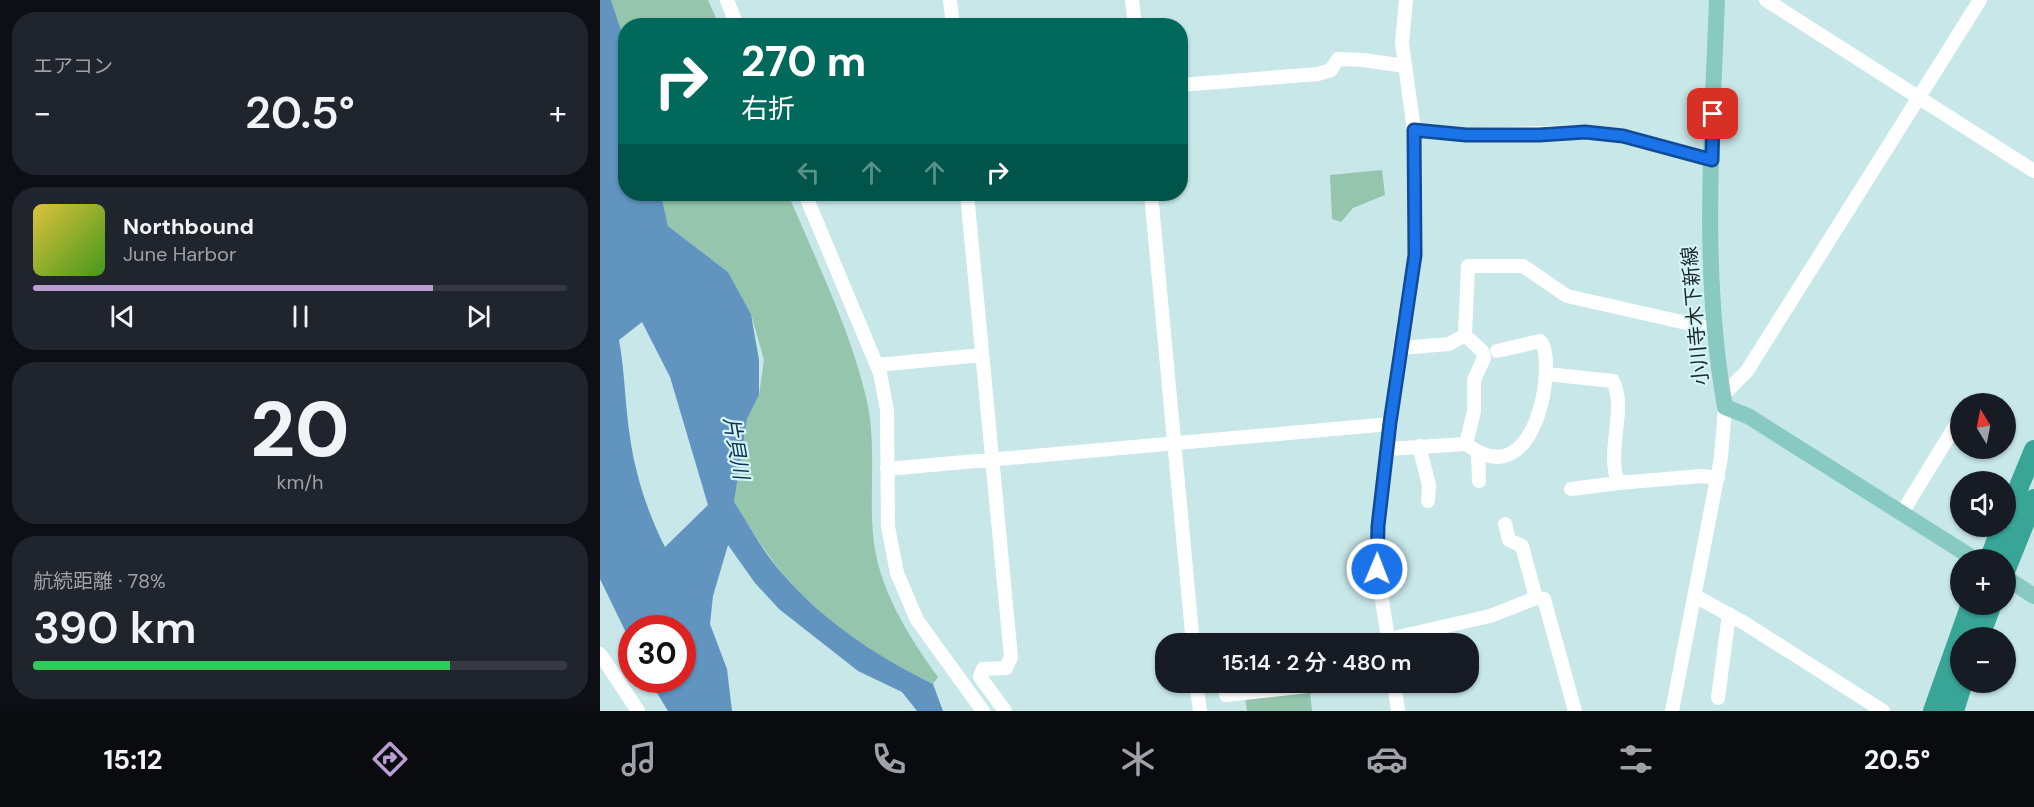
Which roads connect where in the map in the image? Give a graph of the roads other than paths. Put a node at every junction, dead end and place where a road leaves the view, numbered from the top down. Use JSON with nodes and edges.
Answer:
{"nodes":[{"id":1,"x":727,"y":0,"type":"edge"},
{"id":2,"x":950,"y":0,"type":"edge"},
{"id":3,"x":1132,"y":0,"type":"edge"},
{"id":4,"x":1406,"y":0,"type":"edge"},
{"id":5,"x":1717,"y":0,"type":"edge"},
{"id":6,"x":1766,"y":0,"type":"edge"},
{"id":7,"x":1980,"y":0,"type":"edge"},
{"id":8,"x":734,"y":18,"type":"edge"},
{"id":9,"x":951,"y":18,"type":"edge"},
{"id":10,"x":1134,"y":18,"type":"edge"},
{"id":11,"x":1405,"y":66,"type":"junction"},
{"id":12,"x":1188,"y":84,"type":"edge"},
{"id":13,"x":1919,"y":97,"type":"junction"},
{"id":14,"x":1414,"y":130,"type":"junction"},
{"id":15,"x":1712,"y":160,"type":"junction"},
{"id":16,"x":2034,"y":171,"type":"edge"},
{"id":17,"x":808,"y":201,"type":"edge"},
{"id":18,"x":969,"y":201,"type":"edge"},
{"id":19,"x":1152,"y":201,"type":"edge"},
{"id":20,"x":1713,"y":329,"type":"junction"},
{"id":21,"x":1465,"y":335,"type":"junction"},
{"id":22,"x":1400,"y":348,"type":"junction"},
{"id":23,"x":1497,"y":351,"type":"dead end"},
{"id":24,"x":982,"y":355,"type":"junction"},
{"id":25,"x":877,"y":365,"type":"junction"},
{"id":26,"x":1546,"y":374,"type":"junction"},
{"id":27,"x":1724,"y":401,"type":"junction"},
{"id":28,"x":1390,"y":423,"type":"junction"},
{"id":29,"x":1950,"y":434,"type":"edge"},
{"id":30,"x":1175,"y":444,"type":"junction"},
{"id":31,"x":1466,"y":444,"type":"junction"},
{"id":32,"x":1419,"y":446,"type":"junction"},
{"id":33,"x":1387,"y":448,"type":"junction"},
{"id":34,"x":2034,"y":450,"type":"edge"},
{"id":35,"x":1478,"y":453,"type":"junction"},
{"id":36,"x":993,"y":460,"type":"junction"},
{"id":37,"x":887,"y":470,"type":"junction"},
{"id":38,"x":1718,"y":478,"type":"junction"},
{"id":39,"x":1479,"y":481,"type":"dead end"},
{"id":40,"x":1618,"y":483,"type":"junction"},
{"id":41,"x":1571,"y":489,"type":"dead end"},
{"id":42,"x":2016,"y":494,"type":"edge"},
{"id":43,"x":2034,"y":499,"type":"edge"},
{"id":44,"x":1428,"y":501,"type":"dead end"},
{"id":45,"x":1902,"y":513,"type":"junction"},
{"id":46,"x":1505,"y":524,"type":"dead end"},
{"id":47,"x":1959,"y":549,"type":"edge"},
{"id":48,"x":2014,"y":549,"type":"edge"},
{"id":49,"x":2016,"y":584,"type":"edge"},
{"id":50,"x":1695,"y":596,"type":"junction"},
{"id":51,"x":2034,"y":596,"type":"edge"},
{"id":52,"x":1536,"y":598,"type":"junction"},
{"id":53,"x":1729,"y":614,"type":"junction"},
{"id":54,"x":1967,"y":615,"type":"edge"},
{"id":55,"x":1192,"y":633,"type":"edge"},
{"id":56,"x":1388,"y":633,"type":"edge"},
{"id":57,"x":1421,"y":633,"type":"edge"},
{"id":58,"x":600,"y":654,"type":"edge"},
{"id":59,"x":1198,"y":693,"type":"edge"},
{"id":60,"x":1244,"y":693,"type":"edge"},
{"id":61,"x":1396,"y":693,"type":"edge"},
{"id":62,"x":1960,"y":693,"type":"edge"},
{"id":63,"x":1226,"y":695,"type":"dead end"},
{"id":64,"x":1719,"y":698,"type":"dead end"},
{"id":65,"x":638,"y":711,"type":"edge"},
{"id":66,"x":983,"y":711,"type":"edge"},
{"id":67,"x":1005,"y":711,"type":"edge"},
{"id":68,"x":1200,"y":711,"type":"edge"},
{"id":69,"x":1398,"y":711,"type":"edge"},
{"id":70,"x":1575,"y":711,"type":"edge"},
{"id":71,"x":1672,"y":711,"type":"edge"},
{"id":72,"x":1883,"y":711,"type":"edge"},
{"id":73,"x":1933,"y":711,"type":"edge"},
{"id":74,"x":1954,"y":711,"type":"edge"}],
"edges":[{"from":1,"to":8,"type":"street"},
{"from":2,"to":9,"type":"street"},
{"from":3,"to":10,"type":"street"},
{"from":4,"to":11,"type":"street"},
{"from":5,"to":15,"type":"main road","name":"小川寺木下新線"},
{"from":6,"to":13,"type":"street"},
{"from":7,"to":13,"type":"street"},
{"from":11,"to":12,"type":"street"},
{"from":11,"to":14,"type":"street"},
{"from":13,"to":16,"type":"street"},
{"from":13,"to":27,"type":"street"},
{"from":14,"to":15,"type":"street"},
{"from":14,"to":22,"type":"street"},
{"from":15,"to":20,"type":"main road","name":"小川寺木下新線"},
{"from":17,"to":25,"type":"street"},
{"from":18,"to":24,"type":"street"},
{"from":19,"to":30,"type":"street"},
{"from":20,"to":21,"type":"street"},
{"from":20,"to":27,"type":"main road","name":"小川寺木下新線"},
{"from":21,"to":22,"type":"street"},
{"from":21,"to":31,"type":"street"},
{"from":22,"to":28,"type":"street"},
{"from":23,"to":26,"type":"street"},
{"from":24,"to":25,"type":"street"},
{"from":24,"to":36,"type":"street"},
{"from":25,"to":37,"type":"street"},
{"from":26,"to":35,"type":"street"},
{"from":26,"to":40,"type":"street"},
{"from":27,"to":38,"type":"street"},
{"from":27,"to":45,"type":"main road","name":"小川寺木下新線"},
{"from":28,"to":30,"type":"street"},
{"from":28,"to":33,"type":"street"},
{"from":29,"to":45,"type":"street"},
{"from":30,"to":36,"type":"street"},
{"from":30,"to":55,"type":"street"},
{"from":31,"to":32,"type":"street"},
{"from":31,"to":35,"type":"street"},
{"from":32,"to":33,"type":"street"},
{"from":32,"to":44,"type":"street"},
{"from":33,"to":56,"type":"street"},
{"from":34,"to":42,"type":"highway"},
{"from":35,"to":39,"type":"street"},
{"from":36,"to":37,"type":"street"},
{"from":36,"to":67,"type":"street"},
{"from":37,"to":66,"type":"street"},
{"from":38,"to":40,"type":"street"},
{"from":38,"to":50,"type":"street"},
{"from":40,"to":41,"type":"street"},
{"from":43,"to":48,"type":"highway"},
{"from":45,"to":47,"type":"main road","name":"小川寺木下新線"},
{"from":46,"to":52,"type":"street"},
{"from":49,"to":51,"type":"main road"},
{"from":50,"to":53,"type":"street"},
{"from":50,"to":71,"type":"street"},
{"from":52,"to":57,"type":"street"},
{"from":52,"to":70,"type":"street"},
{"from":53,"to":64,"type":"street"},
{"from":53,"to":72,"type":"street"},
{"from":54,"to":73,"type":"highway"},
{"from":58,"to":65,"type":"street"},
{"from":59,"to":68,"type":"street"},
{"from":60,"to":63,"type":"street"},
{"from":61,"to":69,"type":"street"},
{"from":62,"to":74,"type":"highway"}]}
